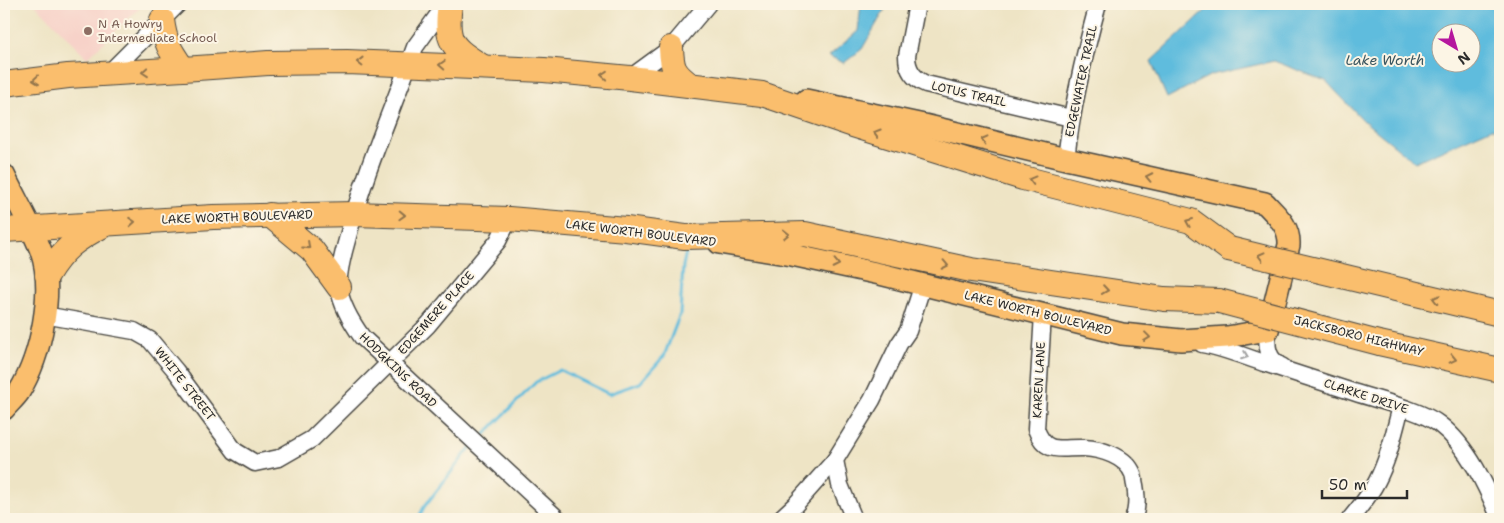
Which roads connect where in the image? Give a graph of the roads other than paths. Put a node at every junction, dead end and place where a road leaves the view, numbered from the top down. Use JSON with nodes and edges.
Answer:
{"nodes":[{"id":1,"x":446,"y":4,"type":"edge"},
{"id":2,"x":450,"y":4,"type":"edge"},
{"id":3,"x":708,"y":4,"type":"edge"},
{"id":4,"x":917,"y":4,"type":"edge"},
{"id":5,"x":1098,"y":4,"type":"edge"},
{"id":6,"x":170,"y":12,"type":"edge"},
{"id":7,"x":671,"y":48,"type":"junction"},
{"id":8,"x":409,"y":63,"type":"junction"},
{"id":9,"x":483,"y":67,"type":"junction"},
{"id":10,"x":183,"y":68,"type":"junction"},
{"id":11,"x":107,"y":75,"type":"junction"},
{"id":12,"x":630,"y":78,"type":"junction"},
{"id":13,"x":4,"y":84,"type":"edge"},
{"id":14,"x":690,"y":85,"type":"junction"},
{"id":15,"x":762,"y":94,"type":"junction"},
{"id":16,"x":1071,"y":118,"type":"junction"},
{"id":17,"x":1066,"y":159,"type":"junction"},
{"id":18,"x":4,"y":175,"type":"edge"},
{"id":19,"x":354,"y":214,"type":"junction"},
{"id":20,"x":270,"y":215,"type":"junction"},
{"id":21,"x":509,"y":219,"type":"junction"},
{"id":22,"x":107,"y":224,"type":"junction"},
{"id":23,"x":31,"y":229,"type":"junction"},
{"id":24,"x":4,"y":230,"type":"edge"},
{"id":25,"x":685,"y":236,"type":"junction"},
{"id":26,"x":47,"y":275,"type":"junction"},
{"id":27,"x":923,"y":284,"type":"junction"},
{"id":28,"x":339,"y":287,"type":"junction"},
{"id":29,"x":1043,"y":314,"type":"junction"},
{"id":30,"x":1500,"y":314,"type":"edge"},
{"id":31,"x":44,"y":315,"type":"junction"},
{"id":32,"x":1268,"y":330,"type":"junction"},
{"id":33,"x":1181,"y":340,"type":"junction"},
{"id":34,"x":389,"y":364,"type":"junction"},
{"id":35,"x":1288,"y":370,"type":"junction"},
{"id":36,"x":1500,"y":370,"type":"edge"},
{"id":37,"x":1401,"y":408,"type":"junction"},
{"id":38,"x":4,"y":409,"type":"edge"},
{"id":39,"x":835,"y":460,"type":"junction"},
{"id":40,"x":255,"y":463,"type":"joint"},
{"id":41,"x":558,"y":519,"type":"edge"},
{"id":42,"x":780,"y":519,"type":"edge"},
{"id":43,"x":854,"y":519,"type":"edge"},
{"id":44,"x":1133,"y":519,"type":"edge"},
{"id":45,"x":1350,"y":519,"type":"edge"},
{"id":46,"x":1500,"y":519,"type":"edge"}],
"edges":[{"from":1,"to":8,"type":"street","name":"HODGKINS ROAD"},
{"from":2,"to":9,"type":"highway"},
{"from":3,"to":7,"type":"street"},
{"from":4,"to":16,"type":"street","name":"LOTUS TRAIL"},
{"from":5,"to":16,"type":"street","name":"EDGEWATER TRAIL"},
{"from":6,"to":10,"type":"highway"},
{"from":6,"to":11,"type":"street"},
{"from":7,"to":12,"type":"street"},
{"from":7,"to":14,"type":"highway"},
{"from":9,"to":8,"type":"highway","one_way":true},
{"from":8,"to":10,"type":"highway","one_way":true},
{"from":8,"to":19,"type":"street","name":"HODGKINS ROAD"},
{"from":12,"to":9,"type":"highway","one_way":true},
{"from":10,"to":11,"type":"highway","one_way":true},
{"from":11,"to":13,"type":"highway","one_way":true},
{"from":12,"to":14,"type":"highway"},
{"from":14,"to":15,"type":"highway"},
{"from":17,"to":15,"type":"main road","one_way":true},
{"from":30,"to":15,"type":"highway","one_way":true,"bridge":true},
{"from":16,"to":17,"type":"street","name":"EDGEWATER TRAIL"},
{"from":32,"to":17,"type":"main road","one_way":true},
{"from":18,"to":23,"type":"main road"},
{"from":19,"to":20,"type":"highway","name":"LAKE WORTH BOULEVARD"},
{"from":19,"to":21,"type":"highway","name":"LAKE WORTH BOULEVARD","one_way":true},
{"from":19,"to":28,"type":"street","name":"HODGKINS ROAD"},
{"from":22,"to":20,"type":"highway","name":"LAKE WORTH BOULEVARD","one_way":true},
{"from":20,"to":28,"type":"highway","one_way":true},
{"from":21,"to":25,"type":"highway","name":"LAKE WORTH BOULEVARD"},
{"from":21,"to":34,"type":"street","name":"EDGEMERE PLACE"},
{"from":22,"to":23,"type":"highway","name":"LAKE WORTH BOULEVARD"},
{"from":22,"to":26,"type":"highway"},
{"from":23,"to":24,"type":"highway","name":"LAKE WORTH BOULEVARD"},
{"from":23,"to":26,"type":"main road"},
{"from":25,"to":27,"type":"main road","name":"LAKE WORTH BOULEVARD","one_way":true},
{"from":25,"to":36,"type":"highway","name":"JACKSBORO HIGHWAY","one_way":true,"bridge":true},
{"from":26,"to":31,"type":"main road"},
{"from":27,"to":29,"type":"main road","name":"LAKE WORTH BOULEVARD"},
{"from":27,"to":39,"type":"street"},
{"from":28,"to":34,"type":"street","name":"HODGKINS ROAD"},
{"from":29,"to":33,"type":"main road","name":"LAKE WORTH BOULEVARD","one_way":true},
{"from":29,"to":44,"type":"street","name":"KAREN LANE"},
{"from":31,"to":38,"type":"main road"},
{"from":31,"to":40,"type":"street","name":"WHITE STREET"},
{"from":32,"to":33,"type":"main road","name":"LAKE WORTH BOULEVARD"},
{"from":32,"to":35,"type":"street"},
{"from":33,"to":35,"type":"street","name":"CLARKE DRIVE","one_way":true},
{"from":34,"to":40,"type":"street","name":"EDGEMERE PLACE"},
{"from":34,"to":41,"type":"street","name":"HODGKINS ROAD"},
{"from":35,"to":37,"type":"street","name":"CLARKE DRIVE"},
{"from":37,"to":45,"type":"street"},
{"from":37,"to":46,"type":"street","name":"CLARKE DRIVE"},
{"from":39,"to":42,"type":"street"},
{"from":39,"to":43,"type":"street"}]}
